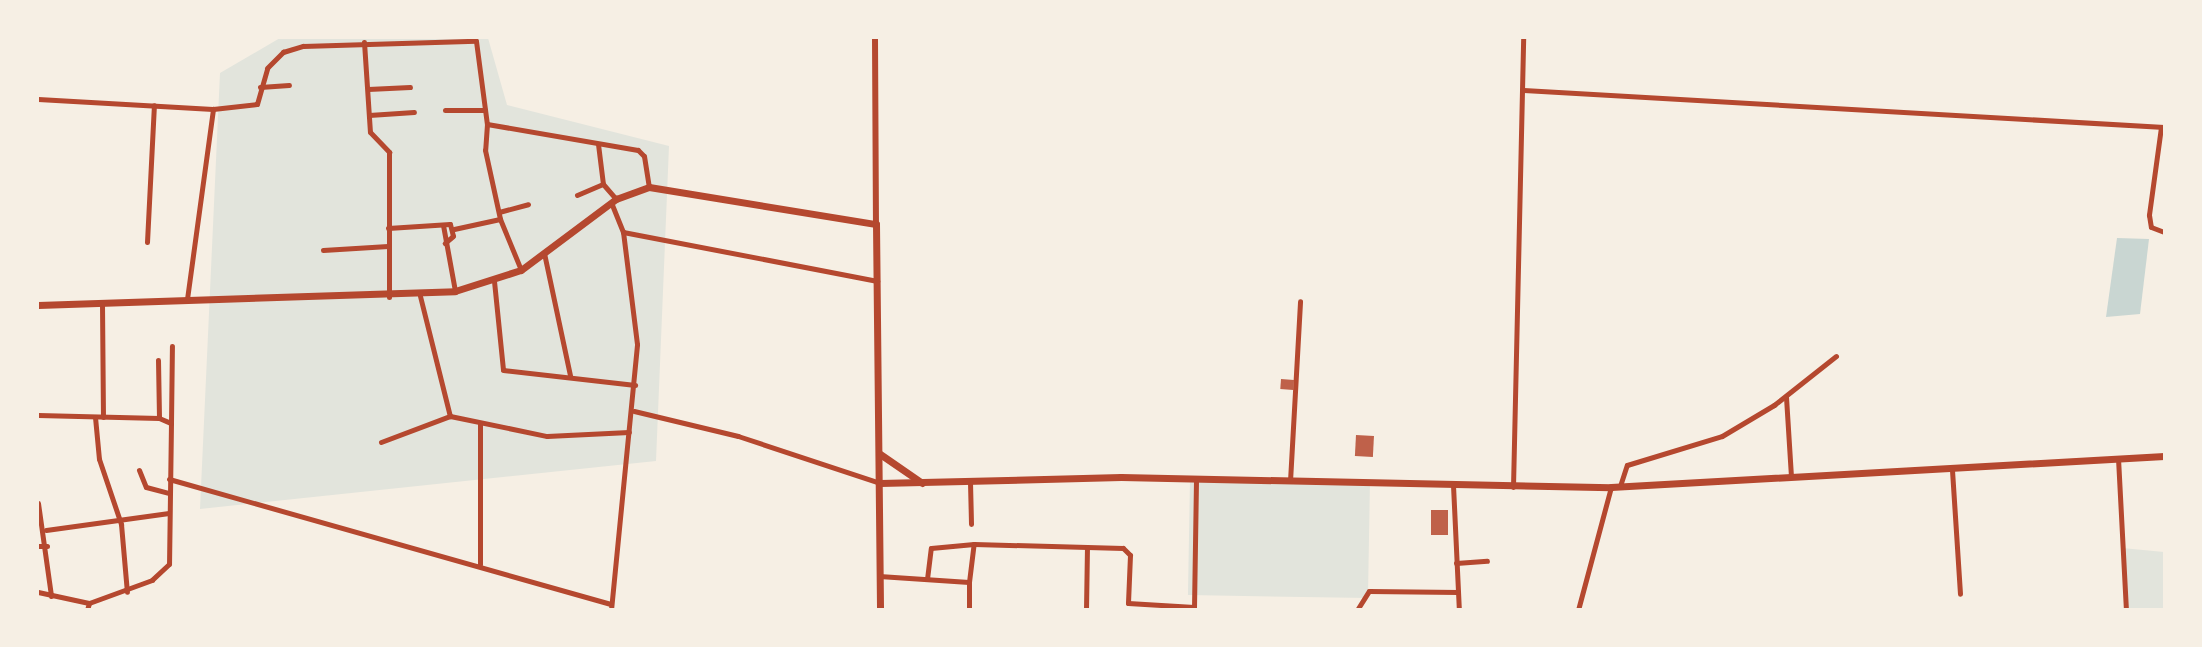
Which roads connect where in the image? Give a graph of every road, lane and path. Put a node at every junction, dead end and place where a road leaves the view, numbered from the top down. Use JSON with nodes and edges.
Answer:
{"nodes":[{"id":1,"x":304,"y":38,"type":"edge"},
{"id":2,"x":875,"y":38,"type":"edge"},
{"id":3,"x":1522,"y":38,"type":"edge"},
{"id":4,"x":364,"y":42,"type":"junction"},
{"id":5,"x":303,"y":46,"type":"junction"},
{"id":6,"x":289,"y":85,"type":"dead end"},
{"id":7,"x":260,"y":87,"type":"junction"},
{"id":8,"x":410,"y":87,"type":"dead end"},
{"id":9,"x":368,"y":89,"type":"junction"},
{"id":10,"x":1522,"y":90,"type":"junction"},
{"id":11,"x":38,"y":99,"type":"edge"},
{"id":12,"x":154,"y":105,"type":"junction"},
{"id":13,"x":213,"y":109,"type":"junction"},
{"id":14,"x":445,"y":110,"type":"dead end"},
{"id":15,"x":485,"y":110,"type":"junction"},
{"id":16,"x":414,"y":112,"type":"dead end"},
{"id":17,"x":369,"y":115,"type":"junction"},
{"id":18,"x":487,"y":124,"type":"junction"},
{"id":19,"x":2163,"y":127,"type":"edge"},
{"id":20,"x":598,"y":144,"type":"junction"},
{"id":21,"x":603,"y":184,"type":"junction"},
{"id":22,"x":650,"y":188,"type":"junction"},
{"id":23,"x":577,"y":195,"type":"dead end"},
{"id":24,"x":614,"y":201,"type":"junction"},
{"id":25,"x":528,"y":204,"type":"dead end"},
{"id":26,"x":500,"y":215,"type":"junction"},
{"id":27,"x":876,"y":224,"type":"junction"},
{"id":28,"x":443,"y":225,"type":"junction"},
{"id":29,"x":388,"y":228,"type":"junction"},
{"id":30,"x":454,"y":229,"type":"junction"},
{"id":31,"x":623,"y":232,"type":"junction"},
{"id":32,"x":2164,"y":232,"type":"edge"},
{"id":33,"x":147,"y":242,"type":"dead end"},
{"id":34,"x":445,"y":243,"type":"junction"},
{"id":35,"x":388,"y":246,"type":"junction"},
{"id":36,"x":322,"y":250,"type":"dead end"},
{"id":37,"x":544,"y":253,"type":"junction"},
{"id":38,"x":521,"y":270,"type":"junction"},
{"id":39,"x":494,"y":281,"type":"junction"},
{"id":40,"x":877,"y":281,"type":"junction"},
{"id":41,"x":454,"y":291,"type":"junction"},
{"id":42,"x":420,"y":296,"type":"junction"},
{"id":43,"x":389,"y":297,"type":"junction"},
{"id":44,"x":187,"y":299,"type":"junction"},
{"id":45,"x":1300,"y":301,"type":"dead end"},
{"id":46,"x":102,"y":304,"type":"junction"},
{"id":47,"x":38,"y":305,"type":"edge"},
{"id":48,"x":172,"y":346,"type":"dead end"},
{"id":49,"x":1836,"y":356,"type":"dead end"},
{"id":50,"x":158,"y":360,"type":"dead end"},
{"id":51,"x":570,"y":375,"type":"junction"},
{"id":52,"x":635,"y":386,"type":"junction"},
{"id":53,"x":1786,"y":396,"type":"junction"},
{"id":54,"x":634,"y":411,"type":"junction"},
{"id":55,"x":38,"y":415,"type":"edge"},
{"id":56,"x":450,"y":416,"type":"junction"},
{"id":57,"x":95,"y":417,"type":"junction"},
{"id":58,"x":103,"y":417,"type":"junction"},
{"id":59,"x":159,"y":418,"type":"junction"},
{"id":60,"x":171,"y":423,"type":"junction"},
{"id":61,"x":480,"y":423,"type":"junction"},
{"id":62,"x":629,"y":432,"type":"junction"},
{"id":63,"x":381,"y":442,"type":"dead end"},
{"id":64,"x":880,"y":454,"type":"junction"},
{"id":65,"x":2164,"y":456,"type":"edge"},
{"id":66,"x":2118,"y":458,"type":"junction"},
{"id":67,"x":139,"y":470,"type":"dead end"},
{"id":68,"x":1952,"y":470,"type":"junction"},
{"id":69,"x":1791,"y":477,"type":"junction"},
{"id":70,"x":169,"y":479,"type":"junction"},
{"id":71,"x":1196,"y":479,"type":"junction"},
{"id":72,"x":1290,"y":481,"type":"junction"},
{"id":73,"x":970,"y":482,"type":"junction"},
{"id":74,"x":880,"y":483,"type":"junction"},
{"id":75,"x":922,"y":483,"type":"junction"},
{"id":76,"x":1453,"y":485,"type":"junction"},
{"id":77,"x":1620,"y":486,"type":"junction"},
{"id":78,"x":1513,"y":487,"type":"junction"},
{"id":79,"x":1611,"y":487,"type":"junction"},
{"id":80,"x":168,"y":492,"type":"junction"},
{"id":81,"x":38,"y":503,"type":"edge"},
{"id":82,"x":169,"y":513,"type":"junction"},
{"id":83,"x":117,"y":520,"type":"junction"},
{"id":84,"x":971,"y":524,"type":"dead end"},
{"id":85,"x":46,"y":530,"type":"junction"},
{"id":86,"x":974,"y":544,"type":"junction"},
{"id":87,"x":38,"y":546,"type":"edge"},
{"id":88,"x":47,"y":546,"type":"junction"},
{"id":89,"x":1087,"y":547,"type":"junction"},
{"id":90,"x":1487,"y":561,"type":"dead end"},
{"id":91,"x":1456,"y":563,"type":"junction"},
{"id":92,"x":480,"y":564,"type":"dead end"},
{"id":93,"x":879,"y":576,"type":"junction"},
{"id":94,"x":927,"y":579,"type":"junction"},
{"id":95,"x":969,"y":582,"type":"junction"},
{"id":96,"x":38,"y":592,"type":"edge"},
{"id":97,"x":127,"y":592,"type":"junction"},
{"id":98,"x":1458,"y":592,"type":"junction"},
{"id":99,"x":1960,"y":594,"type":"dead end"},
{"id":100,"x":51,"y":596,"type":"junction"},
{"id":101,"x":89,"y":603,"type":"junction"},
{"id":102,"x":1128,"y":606,"type":"edge"},
{"id":103,"x":611,"y":607,"type":"edge"},
{"id":104,"x":1194,"y":608,"type":"edge"},
{"id":105,"x":87,"y":609,"type":"edge"},
{"id":106,"x":880,"y":609,"type":"edge"},
{"id":107,"x":969,"y":609,"type":"edge"},
{"id":108,"x":1086,"y":609,"type":"edge"},
{"id":109,"x":1357,"y":609,"type":"edge"},
{"id":110,"x":1459,"y":609,"type":"edge"},
{"id":111,"x":1578,"y":609,"type":"edge"},
{"id":112,"x":2126,"y":609,"type":"edge"}],
"edges":[{"from":1,"to":5,"type":"street"},
{"from":2,"to":27,"type":"street"},
{"from":3,"to":10,"type":"street"},
{"from":4,"to":5,"type":"street"},
{"from":4,"to":9,"type":"street"},
{"from":4,"to":15,"type":"street"},
{"from":5,"to":7,"type":"street"},
{"from":6,"to":7,"type":"street"},
{"from":7,"to":13,"type":"street"},
{"from":8,"to":9,"type":"street"},
{"from":9,"to":17,"type":"street"},
{"from":10,"to":19,"type":"street"},
{"from":10,"to":78,"type":"street"},
{"from":11,"to":12,"type":"street"},
{"from":12,"to":13,"type":"street"},
{"from":12,"to":33,"type":"street"},
{"from":13,"to":44,"type":"street"},
{"from":14,"to":15,"type":"street"},
{"from":15,"to":18,"type":"street"},
{"from":16,"to":17,"type":"street"},
{"from":17,"to":29,"type":"street"},
{"from":18,"to":20,"type":"street"},
{"from":18,"to":26,"type":"street"},
{"from":19,"to":32,"type":"street"},
{"from":20,"to":21,"type":"street"},
{"from":20,"to":22,"type":"street"},
{"from":21,"to":23,"type":"street"},
{"from":21,"to":24,"type":"street"},
{"from":22,"to":24,"type":"main road"},
{"from":22,"to":27,"type":"main road"},
{"from":24,"to":31,"type":"street"},
{"from":24,"to":37,"type":"main road"},
{"from":25,"to":26,"type":"street"},
{"from":26,"to":30,"type":"street"},
{"from":26,"to":38,"type":"street"},
{"from":27,"to":40,"type":"main road"},
{"from":28,"to":29,"type":"street"},
{"from":28,"to":30,"type":"street"},
{"from":28,"to":34,"type":"street"},
{"from":29,"to":35,"type":"street"},
{"from":30,"to":34,"type":"street"},
{"from":31,"to":40,"type":"street"},
{"from":31,"to":52,"type":"street"},
{"from":34,"to":41,"type":"street"},
{"from":35,"to":36,"type":"street"},
{"from":35,"to":43,"type":"street"},
{"from":37,"to":38,"type":"main road"},
{"from":37,"to":51,"type":"street"},
{"from":38,"to":39,"type":"main road"},
{"from":39,"to":41,"type":"main road"},
{"from":39,"to":51,"type":"street"},
{"from":40,"to":64,"type":"main road"},
{"from":41,"to":42,"type":"main road"},
{"from":42,"to":43,"type":"main road"},
{"from":42,"to":56,"type":"street"},
{"from":43,"to":44,"type":"main road"},
{"from":44,"to":46,"type":"main road"},
{"from":45,"to":72,"type":"street"},
{"from":46,"to":47,"type":"main road"},
{"from":46,"to":58,"type":"street"},
{"from":48,"to":60,"type":"street"},
{"from":49,"to":53,"type":"street"},
{"from":50,"to":59,"type":"street"},
{"from":51,"to":52,"type":"street"},
{"from":52,"to":54,"type":"street"},
{"from":53,"to":69,"type":"street"},
{"from":53,"to":77,"type":"street"},
{"from":54,"to":62,"type":"street"},
{"from":54,"to":74,"type":"street"},
{"from":55,"to":57,"type":"street"},
{"from":56,"to":61,"type":"street"},
{"from":56,"to":63,"type":"street"},
{"from":57,"to":58,"type":"street"},
{"from":57,"to":83,"type":"street"},
{"from":58,"to":59,"type":"street"},
{"from":59,"to":60,"type":"street"},
{"from":60,"to":70,"type":"street"},
{"from":61,"to":62,"type":"street"},
{"from":61,"to":92,"type":"street"},
{"from":62,"to":103,"type":"street"},
{"from":64,"to":74,"type":"main road"},
{"from":64,"to":75,"type":"main road"},
{"from":65,"to":66,"type":"main road"},
{"from":66,"to":68,"type":"main road"},
{"from":66,"to":112,"type":"street"},
{"from":67,"to":80,"type":"street"},
{"from":68,"to":69,"type":"main road"},
{"from":68,"to":99,"type":"street"},
{"from":69,"to":77,"type":"main road"},
{"from":70,"to":80,"type":"street"},
{"from":70,"to":103,"type":"street"},
{"from":71,"to":72,"type":"main road"},
{"from":71,"to":73,"type":"main road"},
{"from":71,"to":104,"type":"street"},
{"from":72,"to":76,"type":"main road"},
{"from":73,"to":75,"type":"main road"},
{"from":73,"to":84,"type":"street"},
{"from":74,"to":75,"type":"main road"},
{"from":74,"to":93,"type":"main road"},
{"from":76,"to":78,"type":"main road"},
{"from":76,"to":91,"type":"street"},
{"from":77,"to":79,"type":"main road"},
{"from":78,"to":79,"type":"main road"},
{"from":79,"to":111,"type":"street"},
{"from":80,"to":82,"type":"street"},
{"from":81,"to":85,"type":"street"},
{"from":82,"to":83,"type":"street"},
{"from":82,"to":97,"type":"street"},
{"from":83,"to":85,"type":"street"},
{"from":83,"to":97,"type":"street"},
{"from":85,"to":88,"type":"street"},
{"from":86,"to":89,"type":"street"},
{"from":86,"to":94,"type":"street"},
{"from":86,"to":95,"type":"street"},
{"from":87,"to":88,"type":"street"},
{"from":88,"to":100,"type":"street"},
{"from":89,"to":102,"type":"street"},
{"from":89,"to":108,"type":"street"},
{"from":90,"to":91,"type":"street"},
{"from":91,"to":98,"type":"street"},
{"from":93,"to":94,"type":"street"},
{"from":93,"to":106,"type":"main road"},
{"from":94,"to":95,"type":"street"},
{"from":95,"to":107,"type":"street"},
{"from":96,"to":100,"type":"street"},
{"from":97,"to":101,"type":"street"},
{"from":98,"to":109,"type":"street"},
{"from":98,"to":110,"type":"street"},
{"from":100,"to":101,"type":"street"},
{"from":101,"to":105,"type":"street"},
{"from":102,"to":104,"type":"street"}]}
